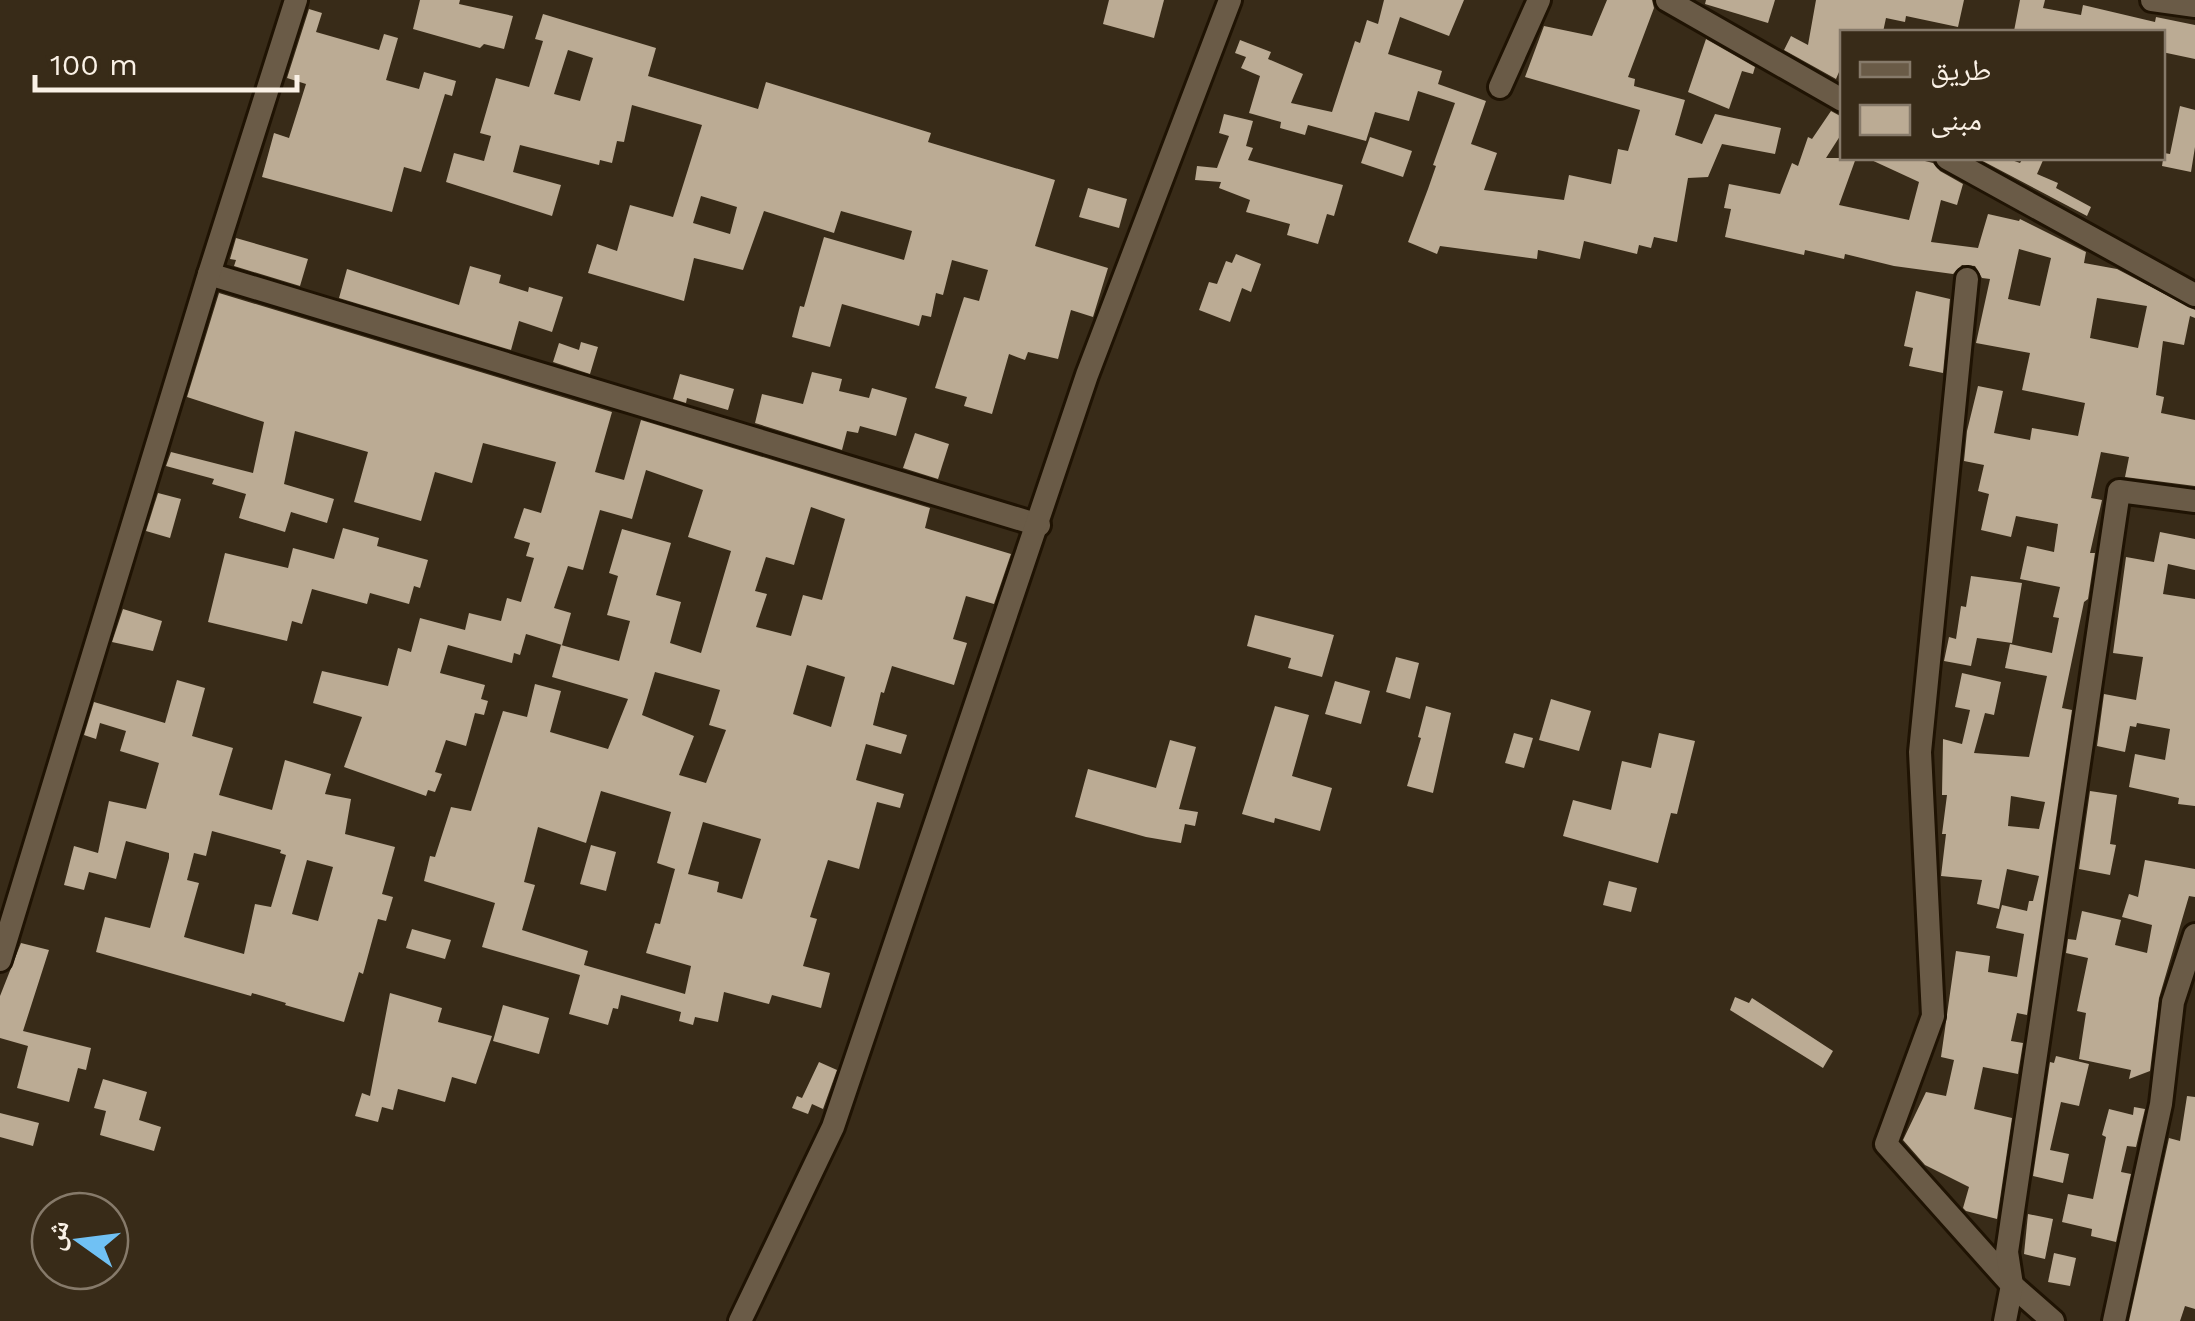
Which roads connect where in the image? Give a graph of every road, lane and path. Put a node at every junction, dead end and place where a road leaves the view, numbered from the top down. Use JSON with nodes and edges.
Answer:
{"nodes":[{"id":1,"x":296,"y":0,"type":"edge"},
{"id":2,"x":1230,"y":0,"type":"edge"},
{"id":3,"x":1538,"y":0,"type":"edge"},
{"id":4,"x":1667,"y":0,"type":"edge"},
{"id":5,"x":2152,"y":0,"type":"edge"},
{"id":6,"x":2195,"y":6,"type":"edge"},
{"id":7,"x":1500,"y":87,"type":"dead end"},
{"id":8,"x":1840,"y":95,"type":"edge"},
{"id":9,"x":1951,"y":160,"type":"edge"},
{"id":10,"x":209,"y":274,"type":"junction"},
{"id":11,"x":1967,"y":279,"type":"dead end"},
{"id":12,"x":2195,"y":294,"type":"edge"},
{"id":13,"x":2195,"y":500,"type":"edge"},
{"id":14,"x":1039,"y":525,"type":"junction"},
{"id":15,"x":2195,"y":935,"type":"edge"},
{"id":16,"x":0,"y":960,"type":"edge"},
{"id":17,"x":2184,"y":1003,"type":"edge"},
{"id":18,"x":2012,"y":1285,"type":"junction"},
{"id":19,"x":740,"y":1321,"type":"edge"},
{"id":20,"x":2005,"y":1321,"type":"edge"},
{"id":21,"x":2052,"y":1321,"type":"edge"},
{"id":22,"x":2114,"y":1321,"type":"edge"}],
"edges":[{"from":1,"to":10,"type":"street"},
{"from":2,"to":14,"type":"street"},
{"from":3,"to":7,"type":"street"},
{"from":4,"to":8,"type":"street"},
{"from":5,"to":6,"type":"street"},
{"from":9,"to":12,"type":"street"},
{"from":10,"to":14,"type":"street"},
{"from":10,"to":16,"type":"street"},
{"from":11,"to":18,"type":"street"},
{"from":13,"to":18,"type":"street"},
{"from":14,"to":19,"type":"street"},
{"from":15,"to":17,"type":"street"},
{"from":17,"to":22,"type":"street"},
{"from":18,"to":20,"type":"street"},
{"from":18,"to":21,"type":"street"}]}
